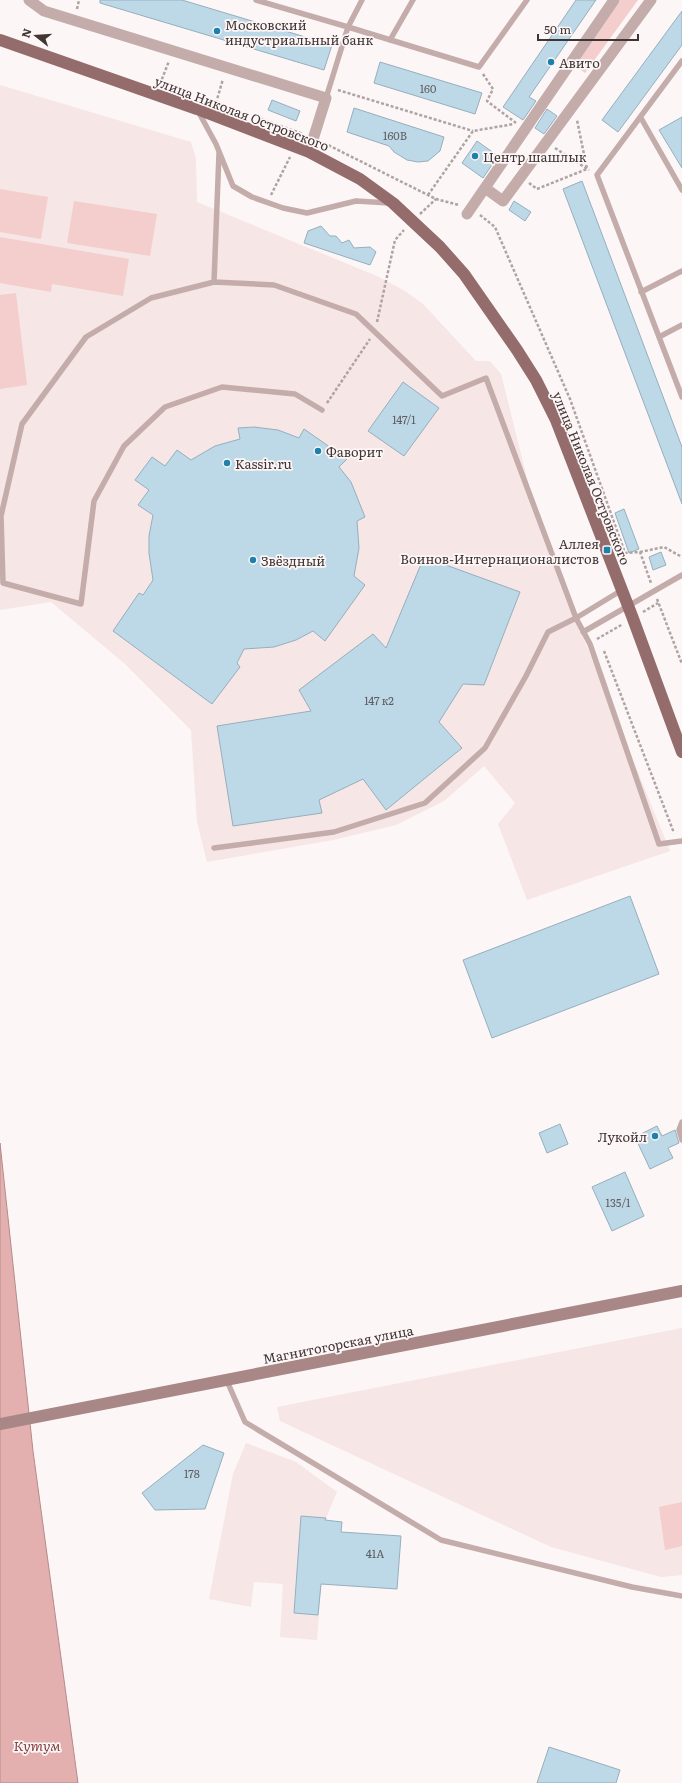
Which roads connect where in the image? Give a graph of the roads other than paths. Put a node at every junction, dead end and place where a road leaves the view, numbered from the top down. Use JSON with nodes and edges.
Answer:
{"nodes":[{"id":1,"x":29,"y":0,"type":"edge"},
{"id":2,"x":256,"y":0,"type":"edge"},
{"id":3,"x":362,"y":0,"type":"edge"},
{"id":4,"x":413,"y":0,"type":"edge"},
{"id":5,"x":527,"y":0,"type":"edge"},
{"id":6,"x":614,"y":0,"type":"edge"},
{"id":7,"x":651,"y":0,"type":"edge"},
{"id":8,"x":348,"y":27,"type":"junction"},
{"id":9,"x":0,"y":40,"type":"edge"},
{"id":10,"x":390,"y":40,"type":"junction"},
{"id":11,"x":682,"y":61,"type":"edge"},
{"id":12,"x":328,"y":92,"type":"junction"},
{"id":13,"x":196,"y":110,"type":"junction"},
{"id":14,"x":641,"y":118,"type":"junction"},
{"id":15,"x":219,"y":151,"type":"junction"},
{"id":16,"x":309,"y":152,"type":"junction"},
{"id":17,"x":485,"y":188,"type":"junction"},
{"id":18,"x":682,"y":190,"type":"edge"},
{"id":19,"x":393,"y":203,"type":"junction"},
{"id":20,"x":469,"y":211,"type":"road end"},
{"id":21,"x":682,"y":271,"type":"edge"},
{"id":22,"x":214,"y":282,"type":"junction"},
{"id":23,"x":642,"y":292,"type":"junction"},
{"id":24,"x":682,"y":325,"type":"edge"},
{"id":25,"x":659,"y":337,"type":"junction"},
{"id":26,"x":682,"y":397,"type":"edge"},
{"id":27,"x":322,"y":410,"type":"road end"},
{"id":28,"x":682,"y":575,"type":"edge"},
{"id":29,"x":622,"y":590,"type":"junction"},
{"id":30,"x":628,"y":605,"type":"junction"},
{"id":31,"x":576,"y":618,"type":"junction"},
{"id":32,"x":583,"y":632,"type":"junction"},
{"id":33,"x":682,"y":752,"type":"edge"},
{"id":34,"x":680,"y":841,"type":"edge"},
{"id":35,"x":214,"y":848,"type":"dead end"},
{"id":36,"x":682,"y":1122,"type":"edge"},
{"id":37,"x":682,"y":1140,"type":"edge"},
{"id":38,"x":682,"y":1291,"type":"edge"},
{"id":39,"x":226,"y":1381,"type":"junction"},
{"id":40,"x":0,"y":1424,"type":"edge"},
{"id":41,"x":682,"y":1596,"type":"edge"}],
"edges":[{"from":1,"to":12,"type":"street"},
{"from":2,"to":8,"type":"lane"},
{"from":3,"to":8,"type":"lane"},
{"from":4,"to":10,"type":"lane"},
{"from":5,"to":10,"type":"lane"},
{"from":6,"to":17,"type":"street"},
{"from":7,"to":17,"type":"street"},
{"from":8,"to":10,"type":"lane"},
{"from":8,"to":12,"type":"lane"},
{"from":9,"to":13,"type":"main road","name":"улица Николая Островского"},
{"from":11,"to":14,"type":"lane"},
{"from":12,"to":16,"type":"street"},
{"from":13,"to":15,"type":"lane"},
{"from":13,"to":16,"type":"main road","name":"улица Николая Островского"},
{"from":14,"to":18,"type":"lane"},
{"from":14,"to":23,"type":"lane"},
{"from":15,"to":19,"type":"lane"},
{"from":15,"to":22,"type":"lane"},
{"from":16,"to":19,"type":"main road","name":"улица Николая Островского"},
{"from":17,"to":20,"type":"street"},
{"from":19,"to":29,"type":"main road","name":"улица Николая Островского"},
{"from":21,"to":23,"type":"lane"},
{"from":22,"to":27,"type":"lane"},
{"from":22,"to":31,"type":"lane"},
{"from":23,"to":25,"type":"lane"},
{"from":24,"to":25,"type":"lane"},
{"from":25,"to":26,"type":"lane"},
{"from":28,"to":30,"type":"lane"},
{"from":29,"to":30,"type":"main road","name":"улица Николая Островского"},
{"from":29,"to":31,"type":"lane"},
{"from":30,"to":32,"type":"lane"},
{"from":30,"to":33,"type":"main road","name":"улица Николая Островского"},
{"from":31,"to":32,"type":"lane"},
{"from":31,"to":35,"type":"lane"},
{"from":32,"to":34,"type":"lane"},
{"from":36,"to":37,"type":"lane"},
{"from":38,"to":39,"type":"main road","name":"Магнитогорская улица"},
{"from":39,"to":40,"type":"main road","name":"Магнитогорская улица"},
{"from":39,"to":41,"type":"lane"}]}
